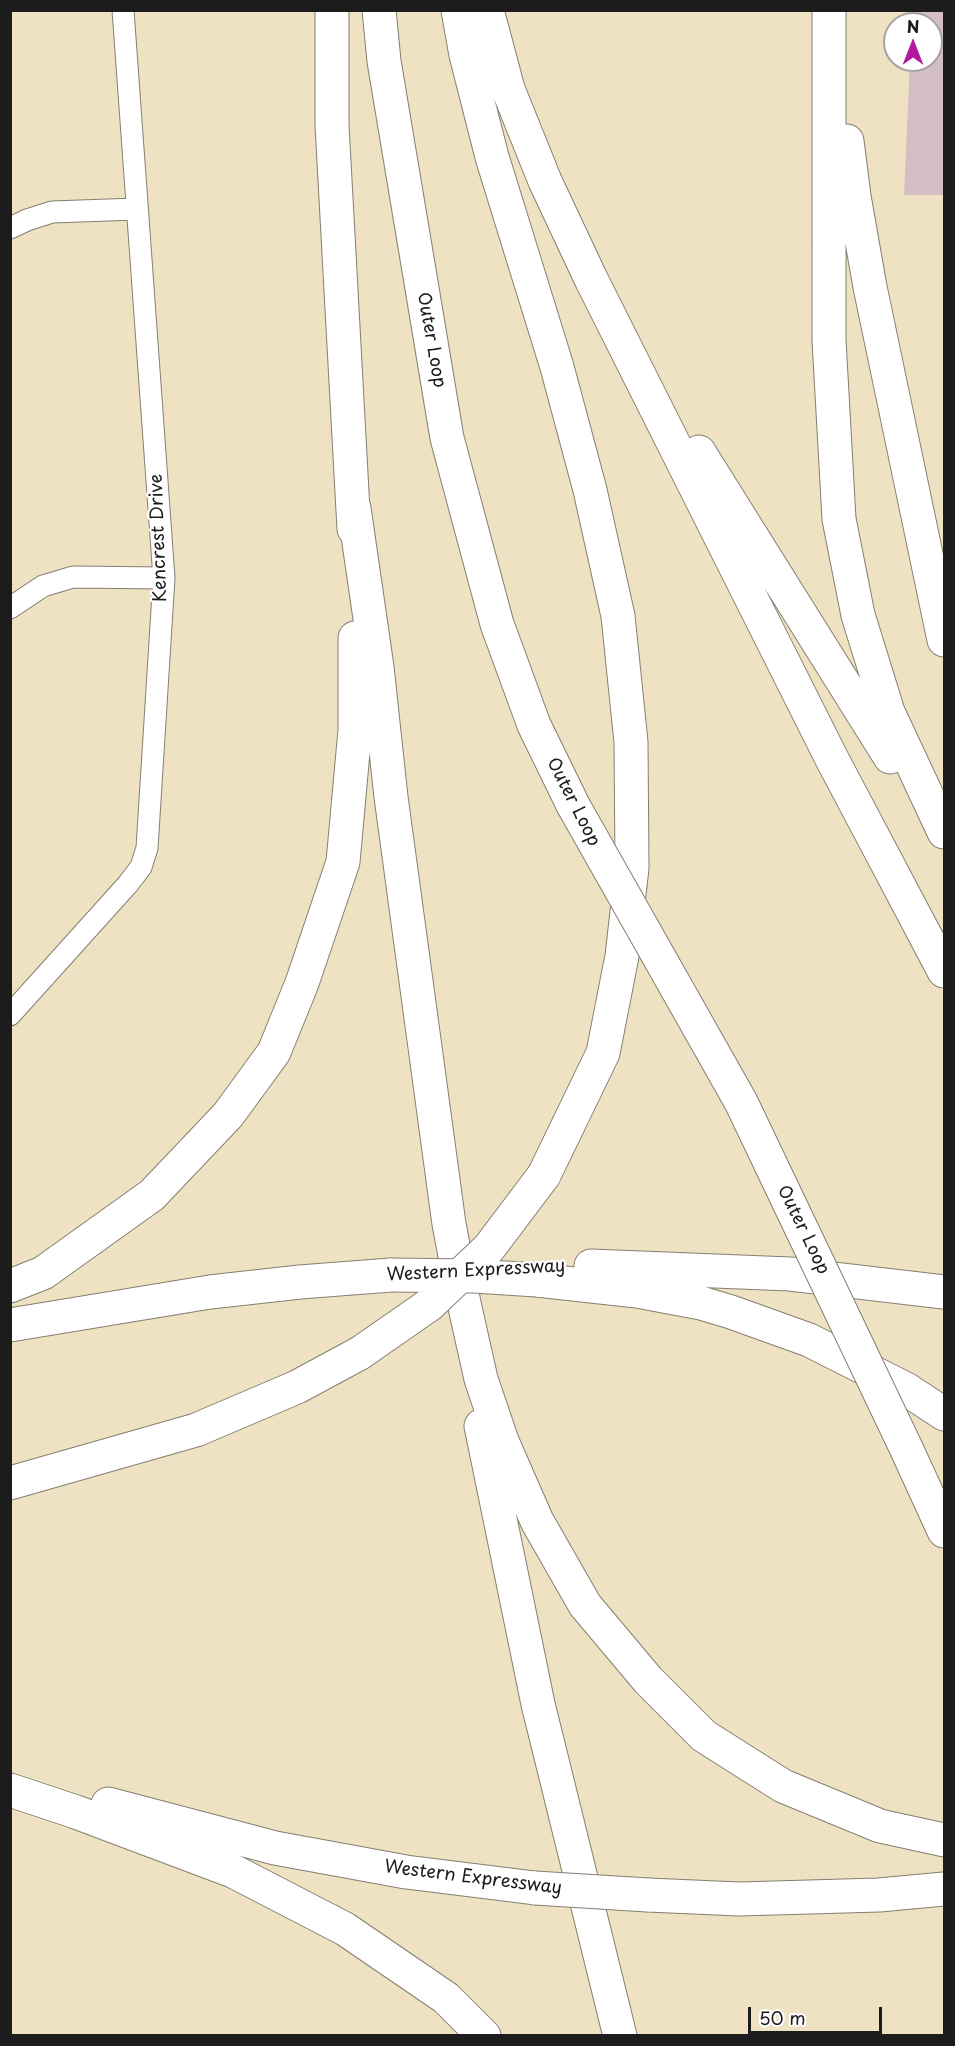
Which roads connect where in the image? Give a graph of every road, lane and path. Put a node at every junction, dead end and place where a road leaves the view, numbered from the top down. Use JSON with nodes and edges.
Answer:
{"nodes":[{"id":1,"x":123,"y":10,"type":"edge"},
{"id":2,"x":332,"y":10,"type":"edge"},
{"id":3,"x":379,"y":10,"type":"edge"},
{"id":4,"x":458,"y":10,"type":"edge"},
{"id":5,"x":488,"y":10,"type":"edge"},
{"id":6,"x":830,"y":10,"type":"edge"},
{"id":7,"x":137,"y":208,"type":"junction"},
{"id":8,"x":10,"y":228,"type":"edge"},
{"id":9,"x":591,"y":279,"type":"junction"},
{"id":10,"x":354,"y":508,"type":"junction"},
{"id":11,"x":164,"y":578,"type":"junction"},
{"id":12,"x":10,"y":608,"type":"edge"},
{"id":13,"x":945,"y":640,"type":"edge"},
{"id":14,"x":945,"y":832,"type":"edge"},
{"id":15,"x":945,"y":845,"type":"edge"},
{"id":16,"x":945,"y":971,"type":"edge"},
{"id":17,"x":10,"y":1015,"type":"edge"},
{"id":18,"x":534,"y":1274,"type":"junction"},
{"id":19,"x":10,"y":1286,"type":"edge"},
{"id":20,"x":945,"y":1292,"type":"edge"},
{"id":21,"x":10,"y":1324,"type":"edge"},
{"id":22,"x":481,"y":1380,"type":"junction"},
{"id":23,"x":945,"y":1414,"type":"edge"},
{"id":24,"x":10,"y":1483,"type":"edge"},
{"id":25,"x":945,"y":1532,"type":"edge"},
{"id":26,"x":10,"y":1780,"type":"edge"},
{"id":27,"x":10,"y":1790,"type":"edge"},
{"id":28,"x":945,"y":1840,"type":"edge"},
{"id":29,"x":945,"y":1889,"type":"edge"},
{"id":30,"x":484,"y":2036,"type":"edge"},
{"id":31,"x":620,"y":2036,"type":"edge"}],
"edges":[{"from":1,"to":7,"type":"street","name":"Kencrest Drive"},
{"from":2,"to":10,"type":"highway"},
{"from":3,"to":25,"type":"highway","name":"Outer Loop","bridge":true},
{"from":4,"to":24,"type":"highway","bridge":true},
{"from":5,"to":9,"type":"highway"},
{"from":6,"to":13,"type":"highway"},
{"from":6,"to":14,"type":"highway"},
{"from":7,"to":8,"type":"street"},
{"from":7,"to":11,"type":"street","name":"Kencrest Drive"},
{"from":9,"to":15,"type":"highway"},
{"from":9,"to":16,"type":"highway"},
{"from":10,"to":19,"type":"highway"},
{"from":10,"to":22,"type":"highway"},
{"from":11,"to":12,"type":"street"},
{"from":11,"to":17,"type":"street","name":"Kencrest Drive"},
{"from":18,"to":20,"type":"highway","name":"Western Expressway"},
{"from":18,"to":21,"type":"highway","name":"Western Expressway","bridge":true},
{"from":18,"to":23,"type":"highway"},
{"from":22,"to":28,"type":"highway"},
{"from":22,"to":31,"type":"highway"},
{"from":26,"to":29,"type":"highway","name":"Western Expressway","bridge":true},
{"from":27,"to":30,"type":"highway"}]}
